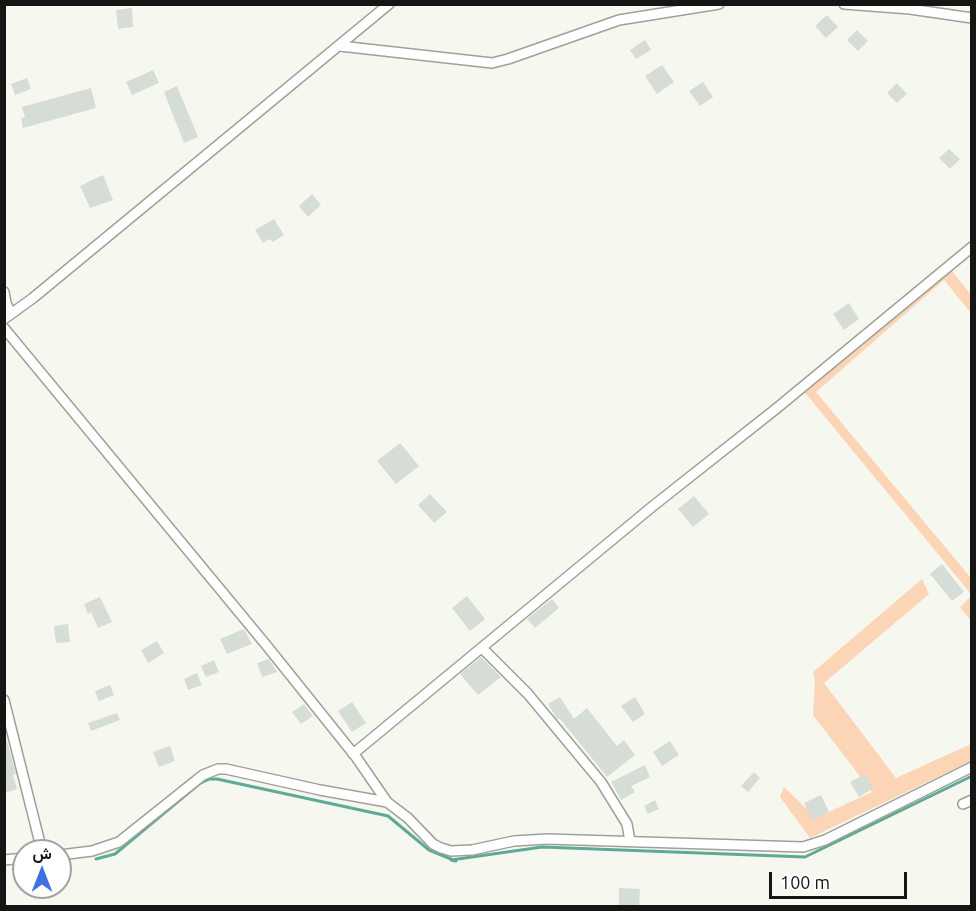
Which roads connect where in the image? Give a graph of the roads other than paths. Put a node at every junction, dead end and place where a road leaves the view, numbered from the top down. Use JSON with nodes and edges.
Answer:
{"nodes":[{"id":1,"x":389,"y":4,"type":"edge"},
{"id":2,"x":719,"y":4,"type":"edge"},
{"id":3,"x":844,"y":4,"type":"edge"},
{"id":4,"x":972,"y":18,"type":"edge"},
{"id":5,"x":340,"y":46,"type":"junction"},
{"id":6,"x":972,"y":247,"type":"edge"},
{"id":7,"x":4,"y":292,"type":"edge"},
{"id":8,"x":8,"y":316,"type":"edge"},
{"id":9,"x":4,"y":328,"type":"edge"},
{"id":10,"x":482,"y":648,"type":"junction"},
{"id":11,"x":4,"y":700,"type":"edge"},
{"id":12,"x":353,"y":754,"type":"junction"},
{"id":13,"x":972,"y":767,"type":"edge"},
{"id":14,"x":387,"y":802,"type":"junction"},
{"id":15,"x":39,"y":839,"type":"edge"},
{"id":16,"x":630,"y":841,"type":"junction"},
{"id":17,"x":72,"y":854,"type":"edge"}],
"edges":[{"from":1,"to":5,"type":"street"},
{"from":2,"to":5,"type":"street"},
{"from":3,"to":4,"type":"street"},
{"from":5,"to":8,"type":"street"},
{"from":6,"to":10,"type":"street"},
{"from":7,"to":8,"type":"street"},
{"from":9,"to":12,"type":"street"},
{"from":10,"to":12,"type":"street"},
{"from":10,"to":16,"type":"street"},
{"from":11,"to":15,"type":"street"},
{"from":12,"to":14,"type":"street"},
{"from":13,"to":16,"type":"street"},
{"from":14,"to":16,"type":"street"},
{"from":14,"to":17,"type":"street"}]}
